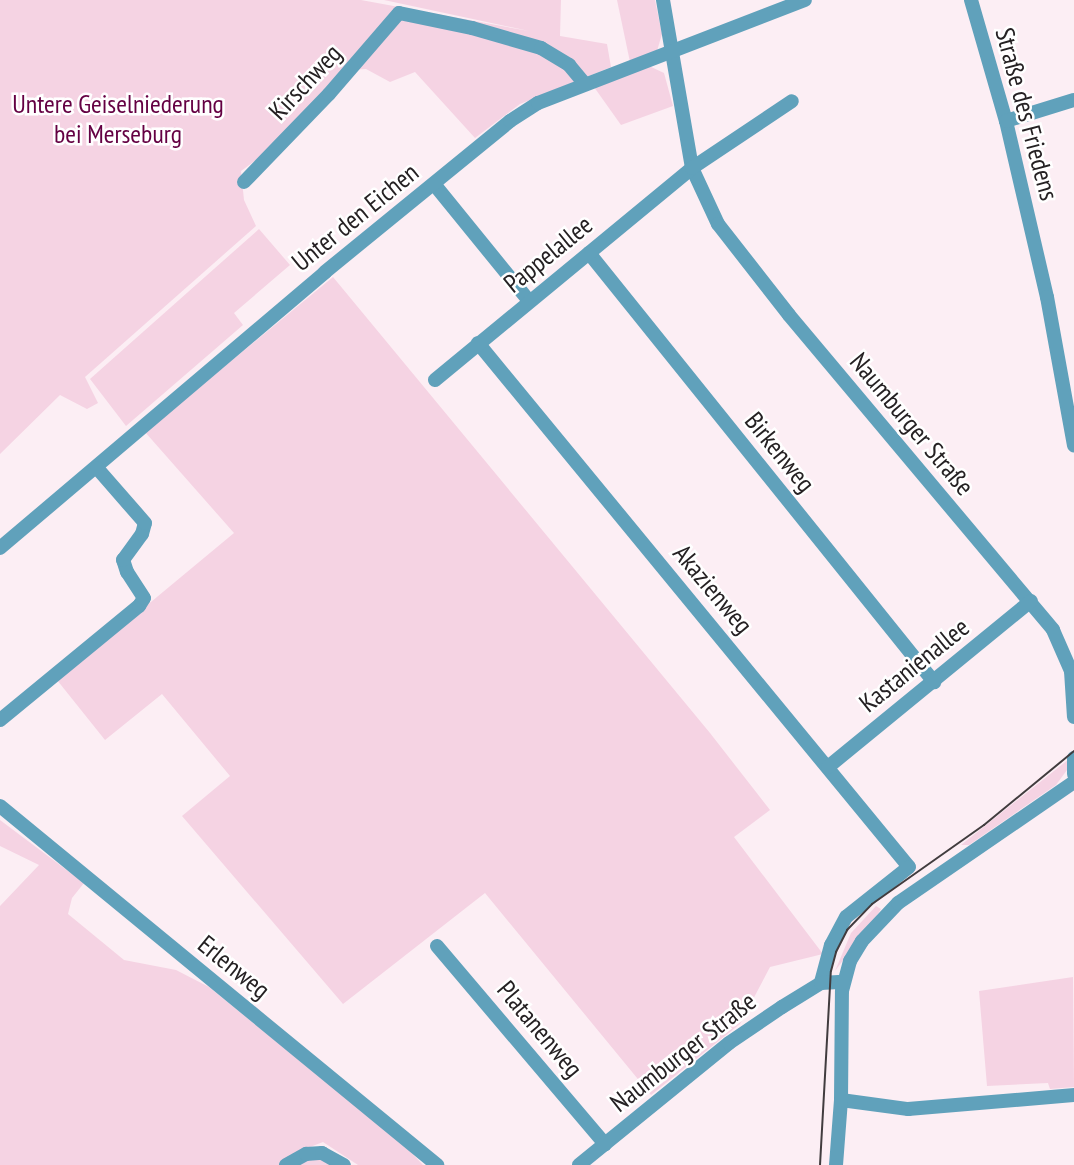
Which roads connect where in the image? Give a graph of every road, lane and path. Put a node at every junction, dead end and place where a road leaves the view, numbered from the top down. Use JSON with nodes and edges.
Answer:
{"nodes":[{"id":1,"x":663,"y":0,"type":"edge"},
{"id":2,"x":805,"y":0,"type":"edge"},
{"id":3,"x":971,"y":0,"type":"edge"},
{"id":4,"x":672,"y":50,"type":"junction"},
{"id":5,"x":585,"y":84,"type":"junction"},
{"id":6,"x":1074,"y":100,"type":"edge"},
{"id":7,"x":792,"y":101,"type":"dead end"},
{"id":8,"x":1006,"y":121,"type":"junction"},
{"id":9,"x":692,"y":168,"type":"junction"},
{"id":10,"x":244,"y":182,"type":"dead end"},
{"id":11,"x":434,"y":184,"type":"junction"},
{"id":12,"x":589,"y":253,"type":"junction"},
{"id":13,"x":529,"y":301,"type":"junction"},
{"id":14,"x":478,"y":343,"type":"junction"},
{"id":15,"x":1067,"y":365,"type":"edge"},
{"id":16,"x":435,"y":380,"type":"dead end"},
{"id":17,"x":1074,"y":446,"type":"edge"},
{"id":18,"x":96,"y":468,"type":"junction"},
{"id":19,"x":0,"y":548,"type":"edge"},
{"id":20,"x":1031,"y":601,"type":"junction"},
{"id":21,"x":934,"y":682,"type":"junction"},
{"id":22,"x":1074,"y":717,"type":"edge"},
{"id":23,"x":0,"y":720,"type":"edge"},
{"id":24,"x":1074,"y":758,"type":"edge"},
{"id":25,"x":828,"y":767,"type":"junction"},
{"id":26,"x":1074,"y":774,"type":"edge"},
{"id":27,"x":1074,"y":782,"type":"edge"},
{"id":28,"x":0,"y":807,"type":"edge"},
{"id":29,"x":437,"y":946,"type":"dead end"},
{"id":30,"x":843,"y":982,"type":"junction"},
{"id":31,"x":821,"y":983,"type":"junction"},
{"id":32,"x":1074,"y":1095,"type":"edge"},
{"id":33,"x":841,"y":1100,"type":"junction"},
{"id":34,"x":605,"y":1144,"type":"junction"},
{"id":35,"x":286,"y":1165,"type":"edge"},
{"id":36,"x":344,"y":1165,"type":"edge"},
{"id":37,"x":437,"y":1165,"type":"edge"},
{"id":38,"x":579,"y":1165,"type":"edge"},
{"id":39,"x":836,"y":1165,"type":"edge"}],
"edges":[{"from":1,"to":4,"type":"street","name":"Naumburger Straße"},
{"from":2,"to":4,"type":"street","name":"Unter den Eichen"},
{"from":3,"to":8,"type":"street","name":"Straße des Friedens"},
{"from":4,"to":5,"type":"street","name":"Unter den Eichen"},
{"from":4,"to":9,"type":"street","name":"Naumburger Straße"},
{"from":5,"to":10,"type":"street","name":"Kirschweg"},
{"from":5,"to":11,"type":"street","name":"Unter den Eichen"},
{"from":6,"to":8,"type":"street"},
{"from":7,"to":9,"type":"street"},
{"from":8,"to":15,"type":"street","name":"Straße des Friedens"},
{"from":9,"to":12,"type":"street","name":"Pappelallee"},
{"from":9,"to":20,"type":"street","name":"Naumburger Straße"},
{"from":11,"to":13,"type":"street"},
{"from":11,"to":18,"type":"street","name":"Unter den Eichen"},
{"from":12,"to":13,"type":"street","name":"Pappelallee"},
{"from":12,"to":21,"type":"street","name":"Birkenweg"},
{"from":13,"to":14,"type":"street","name":"Pappelallee"},
{"from":14,"to":16,"type":"street","name":"Pappelallee"},
{"from":14,"to":25,"type":"street","name":"Akazienweg"},
{"from":15,"to":17,"type":"street","name":"Straße des Friedens"},
{"from":18,"to":19,"type":"street","name":"Unter den Eichen"},
{"from":18,"to":23,"type":"street"},
{"from":20,"to":21,"type":"street","name":"Kastanienallee"},
{"from":20,"to":22,"type":"street","name":"Naumburger Straße"},
{"from":21,"to":25,"type":"street","name":"Kastanienallee"},
{"from":24,"to":26,"type":"street"},
{"from":25,"to":31,"type":"street","name":"Akazienweg"},
{"from":27,"to":30,"type":"street"},
{"from":28,"to":37,"type":"street","name":"Erlenweg"},
{"from":29,"to":34,"type":"street","name":"Platanenweg"},
{"from":30,"to":31,"type":"street"},
{"from":30,"to":33,"type":"street"},
{"from":31,"to":34,"type":"street","name":"Naumburger Straße"},
{"from":32,"to":33,"type":"street"},
{"from":33,"to":39,"type":"street"},
{"from":34,"to":38,"type":"street","name":"Naumburger Straße"},
{"from":35,"to":36,"type":"street"}]}
